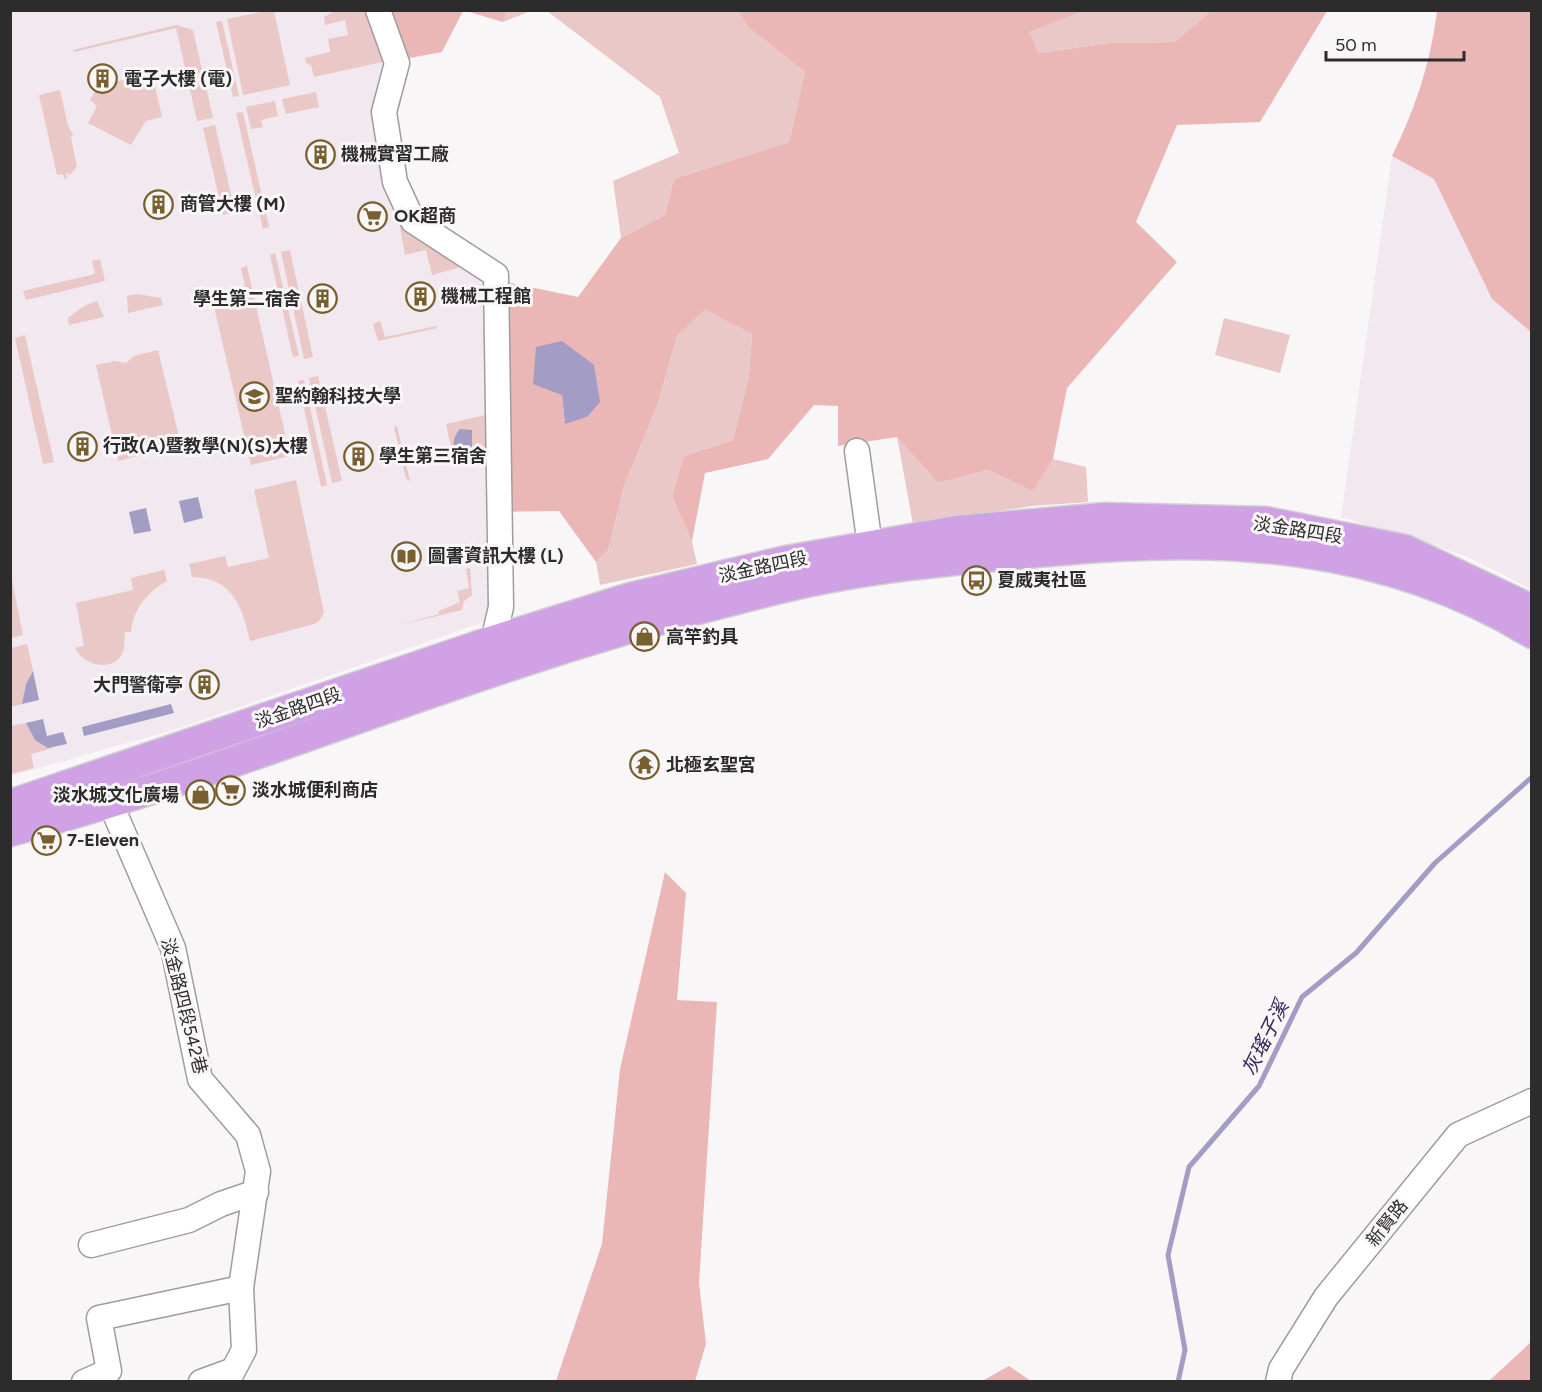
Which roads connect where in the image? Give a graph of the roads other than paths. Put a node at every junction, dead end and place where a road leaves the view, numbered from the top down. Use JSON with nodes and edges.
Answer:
{"nodes":[{"id":1,"x":378,"y":10,"type":"edge"},
{"id":2,"x":857,"y":451,"type":"dead end"},
{"id":3,"x":870,"y":546,"type":"junction"},
{"id":4,"x":1532,"y":610,"type":"edge"},
{"id":5,"x":1532,"y":633,"type":"edge"},
{"id":6,"x":497,"y":654,"type":"junction"},
{"id":7,"x":104,"y":788,"type":"junction"},
{"id":8,"x":10,"y":805,"type":"edge"},
{"id":9,"x":10,"y":831,"type":"edge"},
{"id":10,"x":1532,"y":1101,"type":"edge"},
{"id":11,"x":256,"y":1192,"type":"junction"},
{"id":12,"x":91,"y":1245,"type":"dead end"},
{"id":13,"x":241,"y":1288,"type":"junction"},
{"id":14,"x":110,"y":1376,"type":"edge"},
{"id":15,"x":229,"y":1376,"type":"edge"},
{"id":16,"x":84,"y":1382,"type":"edge"},
{"id":17,"x":201,"y":1382,"type":"edge"},
{"id":18,"x":1278,"y":1382,"type":"edge"}],
"edges":[{"from":1,"to":6,"type":"street"},
{"from":2,"to":3,"type":"street"},
{"from":3,"to":4,"type":"main road","name":"淡金路四段"},
{"from":3,"to":6,"type":"main road","name":"淡金路四段"},
{"from":5,"to":6,"type":"main road","name":"淡金路四段"},
{"from":6,"to":7,"type":"main road","name":"淡金路四段"},
{"from":7,"to":8,"type":"main road","name":"淡金路四段"},
{"from":7,"to":9,"type":"main road","name":"淡金路四段"},
{"from":7,"to":11,"type":"street","name":"淡金路四段542巷"},
{"from":10,"to":18,"type":"street","name":"新賢路"},
{"from":11,"to":12,"type":"street"},
{"from":11,"to":13,"type":"street","name":"淡金路四段542巷"},
{"from":13,"to":14,"type":"street"},
{"from":13,"to":15,"type":"street","name":"淡金路四段542巷"},
{"from":14,"to":16,"type":"street"},
{"from":15,"to":17,"type":"street","name":"淡金路四段542巷"}]}
